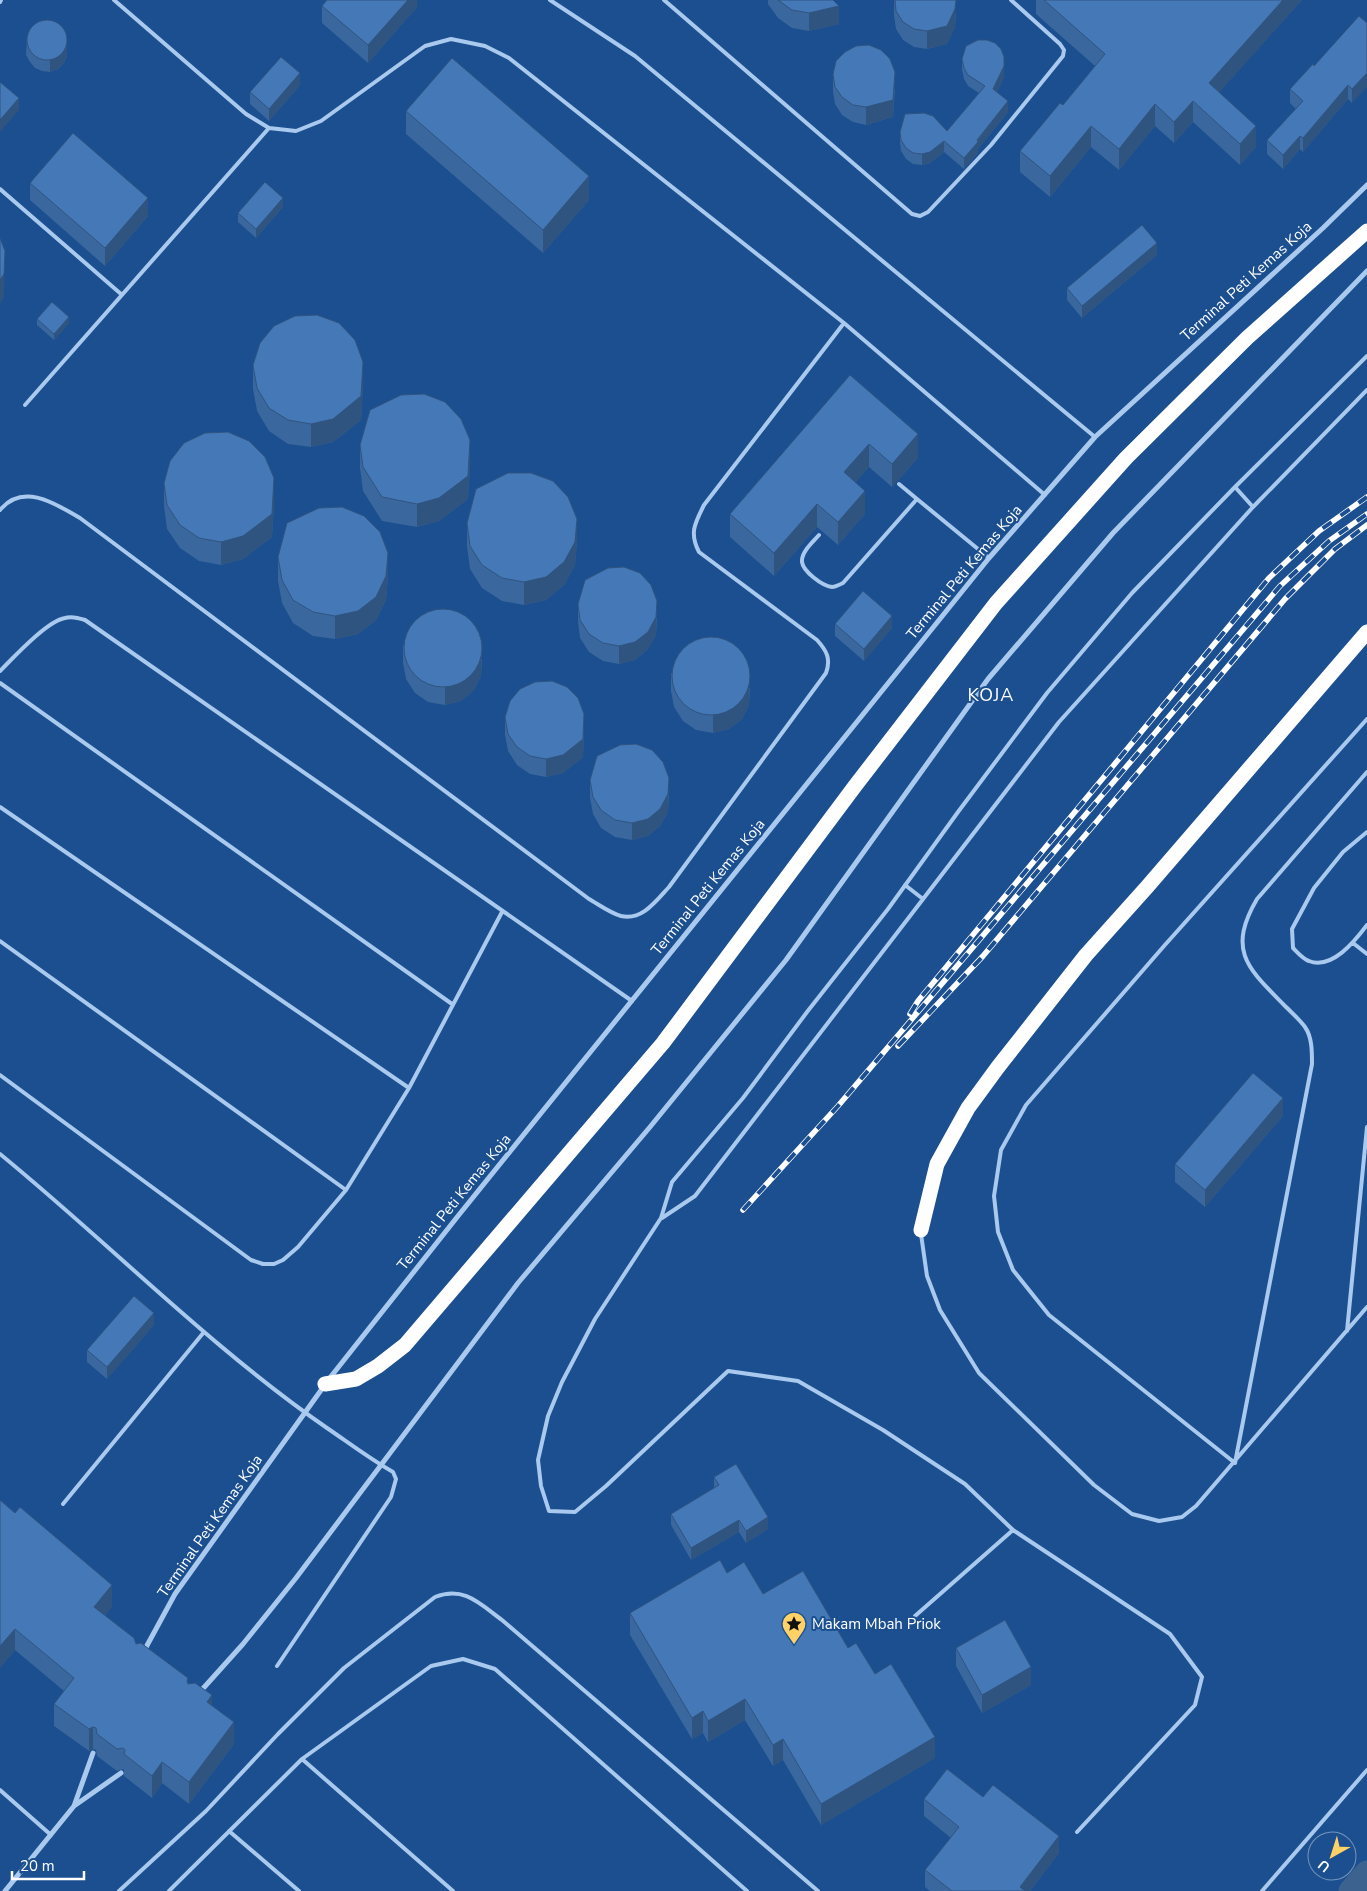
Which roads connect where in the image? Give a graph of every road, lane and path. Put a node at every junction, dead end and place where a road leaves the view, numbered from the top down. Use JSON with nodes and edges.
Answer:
{"nodes":[{"id":1,"x":114,"y":0,"type":"edge"},
{"id":2,"x":550,"y":0,"type":"edge"},
{"id":3,"x":664,"y":0,"type":"edge"},
{"id":4,"x":1011,"y":0,"type":"edge"},
{"id":5,"x":269,"y":128,"type":"junction"},
{"id":6,"x":1367,"y":186,"type":"edge"},
{"id":7,"x":0,"y":189,"type":"edge"},
{"id":8,"x":1367,"y":231,"type":"edge"},
{"id":9,"x":1367,"y":271,"type":"edge"},
{"id":10,"x":121,"y":294,"type":"junction"},
{"id":11,"x":844,"y":322,"type":"junction"},
{"id":12,"x":1367,"y":356,"type":"edge"},
{"id":13,"x":1367,"y":390,"type":"edge"},
{"id":14,"x":25,"y":405,"type":"dead end"},
{"id":15,"x":1094,"y":436,"type":"junction"},
{"id":16,"x":899,"y":484,"type":"dead end"},
{"id":17,"x":1235,"y":487,"type":"junction"},
{"id":18,"x":1045,"y":495,"type":"junction"},
{"id":19,"x":916,"y":499,"type":"junction"},
{"id":20,"x":1253,"y":507,"type":"junction"},
{"id":21,"x":0,"y":510,"type":"edge"},
{"id":22,"x":819,"y":535,"type":"dead end"},
{"id":23,"x":989,"y":558,"type":"junction"},
{"id":24,"x":1367,"y":632,"type":"edge"},
{"id":25,"x":0,"y":671,"type":"edge"},
{"id":26,"x":0,"y":683,"type":"edge"},
{"id":27,"x":1367,"y":719,"type":"edge"},
{"id":28,"x":1367,"y":772,"type":"edge"},
{"id":29,"x":0,"y":807,"type":"edge"},
{"id":30,"x":1367,"y":832,"type":"edge"},
{"id":31,"x":905,"y":885,"type":"junction"},
{"id":32,"x":923,"y":899,"type":"junction"},
{"id":33,"x":502,"y":912,"type":"junction"},
{"id":34,"x":1367,"y":925,"type":"edge"},
{"id":35,"x":0,"y":941,"type":"edge"},
{"id":36,"x":1353,"y":943,"type":"junction"},
{"id":37,"x":1367,"y":954,"type":"edge"},
{"id":38,"x":632,"y":1001,"type":"junction"},
{"id":39,"x":452,"y":1004,"type":"junction"},
{"id":40,"x":0,"y":1075,"type":"edge"},
{"id":41,"x":409,"y":1088,"type":"junction"},
{"id":42,"x":1367,"y":1127,"type":"edge"},
{"id":43,"x":0,"y":1154,"type":"edge"},
{"id":44,"x":346,"y":1190,"type":"junction"},
{"id":45,"x":661,"y":1218,"type":"junction"},
{"id":46,"x":921,"y":1230,"type":"joint"},
{"id":47,"x":1367,"y":1308,"type":"edge"},
{"id":48,"x":1347,"y":1331,"type":"junction"},
{"id":49,"x":204,"y":1332,"type":"junction"},
{"id":50,"x":325,"y":1384,"type":"junction"},
{"id":51,"x":304,"y":1412,"type":"junction"},
{"id":52,"x":1235,"y":1463,"type":"junction"},
{"id":53,"x":381,"y":1465,"type":"junction"},
{"id":54,"x":63,"y":1504,"type":"dead end"},
{"id":55,"x":1013,"y":1530,"type":"junction"},
{"id":56,"x":915,"y":1616,"type":"dead end"},
{"id":57,"x":142,"y":1654,"type":"edge"},
{"id":58,"x":277,"y":1666,"type":"dead end"},
{"id":59,"x":198,"y":1694,"type":"edge"},
{"id":60,"x":93,"y":1753,"type":"dead end"},
{"id":61,"x":302,"y":1759,"type":"junction"},
{"id":62,"x":1367,"y":1770,"type":"edge"},
{"id":63,"x":121,"y":1773,"type":"dead end"},
{"id":64,"x":0,"y":1790,"type":"edge"},
{"id":65,"x":74,"y":1806,"type":"junction"},
{"id":66,"x":229,"y":1831,"type":"junction"},
{"id":67,"x":1077,"y":1832,"type":"dead end"},
{"id":68,"x":51,"y":1835,"type":"junction"},
{"id":69,"x":5,"y":1891,"type":"edge"},
{"id":70,"x":119,"y":1891,"type":"edge"},
{"id":71,"x":169,"y":1891,"type":"edge"},
{"id":72,"x":298,"y":1891,"type":"edge"},
{"id":73,"x":453,"y":1891,"type":"edge"},
{"id":74,"x":747,"y":1891,"type":"edge"},
{"id":75,"x":818,"y":1891,"type":"edge"},
{"id":76,"x":1262,"y":1891,"type":"edge"}],
"edges":[{"from":1,"to":5,"type":"lane"},
{"from":2,"to":15,"type":"lane"},
{"from":3,"to":4,"type":"lane"},
{"from":5,"to":10,"type":"lane"},
{"from":5,"to":11,"type":"lane"},
{"from":6,"to":15,"type":"street","name":"Terminal Peti Kemas Koja"},
{"from":7,"to":10,"type":"lane"},
{"from":8,"to":50,"type":"highway"},
{"from":9,"to":53,"type":"street"},
{"from":10,"to":14,"type":"lane"},
{"from":11,"to":18,"type":"lane"},
{"from":11,"to":21,"type":"lane"},
{"from":12,"to":17,"type":"lane"},
{"from":13,"to":20,"type":"lane"},
{"from":15,"to":18,"type":"street","name":"Terminal Peti Kemas Koja"},
{"from":16,"to":19,"type":"lane"},
{"from":17,"to":20,"type":"lane"},
{"from":17,"to":31,"type":"lane"},
{"from":18,"to":23,"type":"street","name":"Terminal Peti Kemas Koja"},
{"from":19,"to":22,"type":"lane"},
{"from":19,"to":23,"type":"lane"},
{"from":20,"to":32,"type":"lane"},
{"from":23,"to":38,"type":"street","name":"Terminal Peti Kemas Koja"},
{"from":24,"to":46,"type":"highway"},
{"from":25,"to":33,"type":"lane"},
{"from":26,"to":39,"type":"lane"},
{"from":27,"to":52,"type":"lane"},
{"from":28,"to":52,"type":"lane"},
{"from":29,"to":41,"type":"lane"},
{"from":30,"to":36,"type":"lane"},
{"from":31,"to":32,"type":"lane"},
{"from":31,"to":45,"type":"lane"},
{"from":32,"to":45,"type":"lane"},
{"from":33,"to":38,"type":"lane"},
{"from":33,"to":39,"type":"lane"},
{"from":34,"to":36,"type":"lane"},
{"from":35,"to":44,"type":"lane"},
{"from":36,"to":37,"type":"lane"},
{"from":38,"to":50,"type":"street","name":"Terminal Peti Kemas Koja"},
{"from":39,"to":41,"type":"lane"},
{"from":40,"to":44,"type":"lane"},
{"from":41,"to":44,"type":"lane"},
{"from":42,"to":48,"type":"lane"},
{"from":43,"to":49,"type":"lane"},
{"from":45,"to":55,"type":"lane"},
{"from":46,"to":52,"type":"lane"},
{"from":47,"to":48,"type":"lane"},
{"from":48,"to":52,"type":"lane"},
{"from":49,"to":51,"type":"lane"},
{"from":49,"to":54,"type":"lane"},
{"from":50,"to":51,"type":"street","name":"Terminal Peti Kemas Koja"},
{"from":51,"to":53,"type":"lane"},
{"from":51,"to":57,"type":"street","name":"Terminal Peti Kemas Koja"},
{"from":53,"to":58,"type":"lane"},
{"from":53,"to":59,"type":"street"},
{"from":55,"to":56,"type":"lane"},
{"from":55,"to":67,"type":"lane"},
{"from":60,"to":65,"type":"street"},
{"from":61,"to":66,"type":"lane"},
{"from":61,"to":73,"type":"lane"},
{"from":61,"to":74,"type":"lane"},
{"from":62,"to":76,"type":"lane"},
{"from":63,"to":65,"type":"street"},
{"from":64,"to":68,"type":"lane"},
{"from":65,"to":68,"type":"street"},
{"from":66,"to":71,"type":"lane"},
{"from":66,"to":72,"type":"lane"},
{"from":68,"to":69,"type":"street"},
{"from":70,"to":75,"type":"lane"}]}
